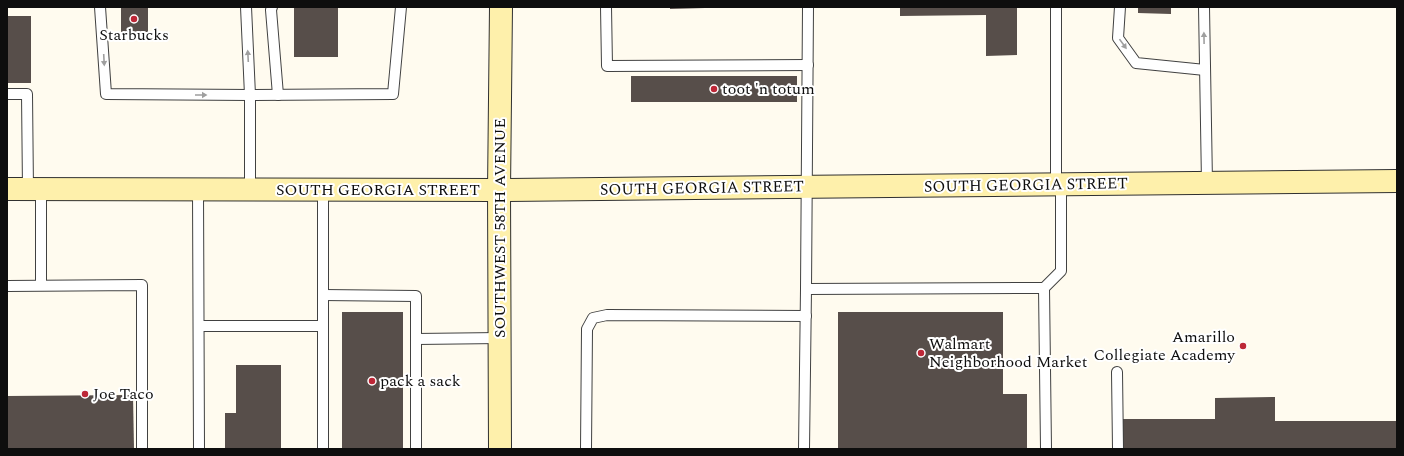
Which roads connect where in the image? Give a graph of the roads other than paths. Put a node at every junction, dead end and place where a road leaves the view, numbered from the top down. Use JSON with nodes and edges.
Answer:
{"nodes":[{"id":1,"x":100,"y":7,"type":"edge"},
{"id":2,"x":246,"y":7,"type":"edge"},
{"id":3,"x":272,"y":7,"type":"edge"},
{"id":4,"x":400,"y":7,"type":"edge"},
{"id":5,"x":501,"y":7,"type":"edge"},
{"id":6,"x":606,"y":7,"type":"edge"},
{"id":7,"x":808,"y":7,"type":"edge"},
{"id":8,"x":1056,"y":7,"type":"edge"},
{"id":9,"x":1120,"y":7,"type":"edge"},
{"id":10,"x":1204,"y":7,"type":"edge"},
{"id":11,"x":808,"y":65,"type":"junction"},
{"id":12,"x":1205,"y":70,"type":"junction"},
{"id":13,"x":7,"y":94,"type":"edge"},
{"id":14,"x":278,"y":94,"type":"junction"},
{"id":15,"x":250,"y":95,"type":"junction"},
{"id":16,"x":1397,"y":181,"type":"edge"},
{"id":17,"x":1207,"y":183,"type":"junction"},
{"id":18,"x":1059,"y":185,"type":"junction"},
{"id":19,"x":808,"y":187,"type":"junction"},
{"id":20,"x":25,"y":190,"type":"edge"},
{"id":21,"x":198,"y":190,"type":"junction"},
{"id":22,"x":250,"y":190,"type":"junction"},
{"id":23,"x":323,"y":190,"type":"junction"},
{"id":24,"x":500,"y":190,"type":"junction"},
{"id":25,"x":41,"y":285,"type":"junction"},
{"id":26,"x":7,"y":286,"type":"edge"},
{"id":27,"x":1044,"y":288,"type":"junction"},
{"id":28,"x":806,"y":289,"type":"junction"},
{"id":29,"x":323,"y":295,"type":"junction"},
{"id":30,"x":806,"y":316,"type":"junction"},
{"id":31,"x":199,"y":326,"type":"junction"},
{"id":32,"x":323,"y":326,"type":"junction"},
{"id":33,"x":500,"y":338,"type":"junction"},
{"id":34,"x":416,"y":339,"type":"junction"},
{"id":35,"x":1117,"y":372,"type":"dead end"},
{"id":36,"x":142,"y":449,"type":"edge"},
{"id":37,"x":199,"y":449,"type":"edge"},
{"id":38,"x":323,"y":449,"type":"edge"},
{"id":39,"x":416,"y":449,"type":"edge"},
{"id":40,"x":500,"y":449,"type":"edge"},
{"id":41,"x":586,"y":449,"type":"edge"},
{"id":42,"x":804,"y":449,"type":"edge"},
{"id":43,"x":1046,"y":449,"type":"edge"},
{"id":44,"x":1118,"y":449,"type":"edge"}],
"edges":[{"from":1,"to":15,"type":"lane","one_way":true},
{"from":15,"to":2,"type":"lane","one_way":true},
{"from":3,"to":14,"type":"lane"},
{"from":4,"to":14,"type":"lane"},
{"from":5,"to":24,"type":"main road","name":"SOUTHWEST 58TH AVENUE"},
{"from":6,"to":11,"type":"lane"},
{"from":7,"to":11,"type":"lane"},
{"from":8,"to":18,"type":"lane"},
{"from":9,"to":12,"type":"lane","one_way":true},
{"from":12,"to":10,"type":"lane","one_way":true},
{"from":11,"to":19,"type":"lane"},
{"from":12,"to":17,"type":"lane"},
{"from":13,"to":20,"type":"lane"},
{"from":14,"to":15,"type":"lane"},
{"from":15,"to":22,"type":"lane"},
{"from":16,"to":17,"type":"main road","name":"SOUTH GEORGIA STREET"},
{"from":17,"to":18,"type":"main road","name":"SOUTH GEORGIA STREET"},
{"from":18,"to":19,"type":"main road","name":"SOUTH GEORGIA STREET"},
{"from":18,"to":27,"type":"lane"},
{"from":19,"to":24,"type":"main road","name":"SOUTH GEORGIA STREET"},
{"from":19,"to":28,"type":"lane"},
{"from":20,"to":21,"type":"main road","name":"SOUTH GEORGIA STREET"},
{"from":20,"to":25,"type":"lane"},
{"from":21,"to":22,"type":"main road","name":"SOUTH GEORGIA STREET"},
{"from":21,"to":31,"type":"lane"},
{"from":22,"to":23,"type":"main road","name":"SOUTH GEORGIA STREET"},
{"from":23,"to":24,"type":"main road","name":"SOUTH GEORGIA STREET"},
{"from":23,"to":29,"type":"lane"},
{"from":24,"to":33,"type":"main road","name":"SOUTHWEST 58TH AVENUE"},
{"from":25,"to":26,"type":"lane"},
{"from":25,"to":36,"type":"lane"},
{"from":27,"to":28,"type":"lane"},
{"from":27,"to":43,"type":"lane"},
{"from":28,"to":30,"type":"lane"},
{"from":29,"to":32,"type":"lane"},
{"from":29,"to":34,"type":"lane"},
{"from":30,"to":41,"type":"lane"},
{"from":30,"to":42,"type":"lane"},
{"from":31,"to":32,"type":"lane"},
{"from":31,"to":37,"type":"lane"},
{"from":32,"to":38,"type":"lane"},
{"from":33,"to":34,"type":"lane"},
{"from":33,"to":40,"type":"main road","name":"SOUTHWEST 58TH AVENUE"},
{"from":34,"to":39,"type":"lane"},
{"from":35,"to":44,"type":"lane"}]}
